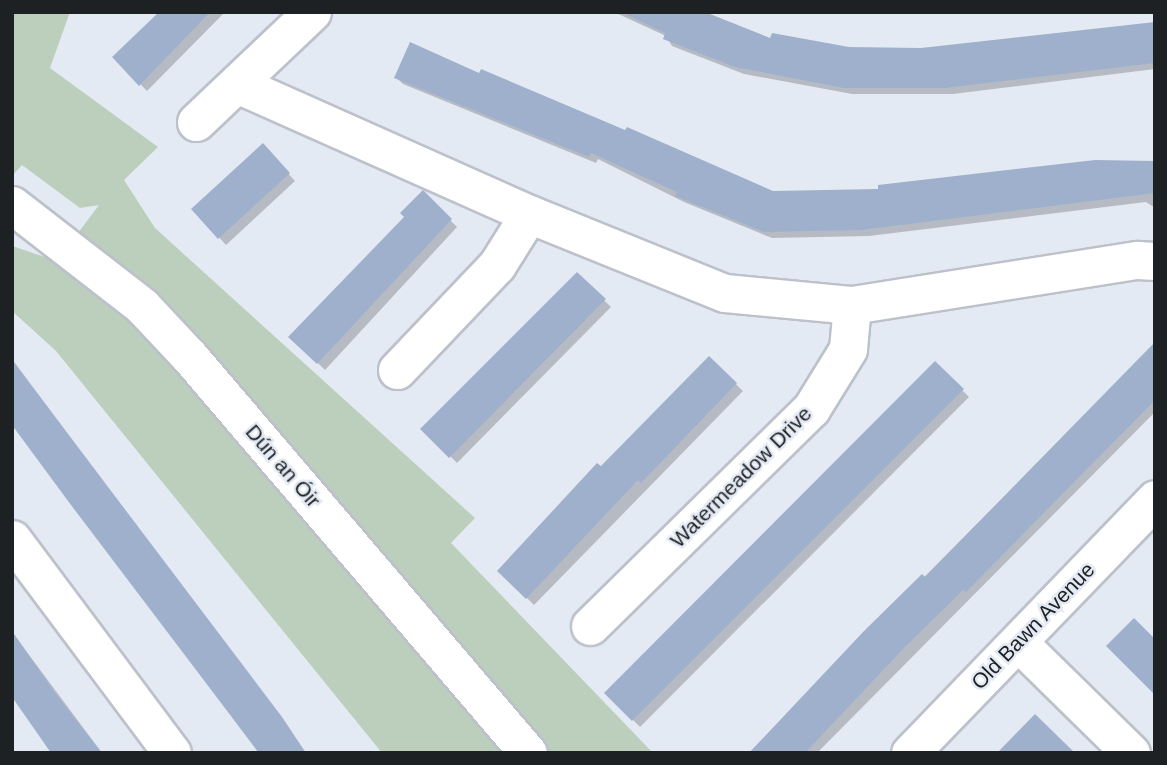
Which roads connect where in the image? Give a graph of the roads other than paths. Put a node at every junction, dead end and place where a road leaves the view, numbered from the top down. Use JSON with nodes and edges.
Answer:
{"nodes":[{"id":1,"x":312,"y":12,"type":"edge"},
{"id":2,"x":237,"y":84,"type":"junction"},
{"id":3,"x":196,"y":122,"type":"dead end"},
{"id":4,"x":12,"y":205,"type":"edge"},
{"id":5,"x":529,"y":214,"type":"junction"},
{"id":6,"x":1155,"y":261,"type":"edge"},
{"id":7,"x":852,"y":305,"type":"junction"},
{"id":8,"x":397,"y":370,"type":"dead end"},
{"id":9,"x":1155,"y":499,"type":"edge"},
{"id":10,"x":12,"y":539,"type":"edge"},
{"id":11,"x":590,"y":626,"type":"dead end"},
{"id":12,"x":1018,"y":643,"type":"junction"},
{"id":13,"x":172,"y":753,"type":"edge"},
{"id":14,"x":528,"y":753,"type":"edge"},
{"id":15,"x":910,"y":753,"type":"edge"},
{"id":16,"x":1131,"y":753,"type":"edge"}],
"edges":[{"from":1,"to":2,"type":"street"},
{"from":2,"to":3,"type":"street"},
{"from":2,"to":5,"type":"street"},
{"from":4,"to":14,"type":"street","name":"Dún an Óir"},
{"from":5,"to":7,"type":"street"},
{"from":5,"to":8,"type":"street"},
{"from":6,"to":7,"type":"street"},
{"from":7,"to":11,"type":"street","name":"Watermeadow Drive"},
{"from":9,"to":12,"type":"street","name":"Old Bawn Avenue"},
{"from":10,"to":13,"type":"street"},
{"from":12,"to":15,"type":"street","name":"Old Bawn Avenue"},
{"from":12,"to":16,"type":"street"}]}
